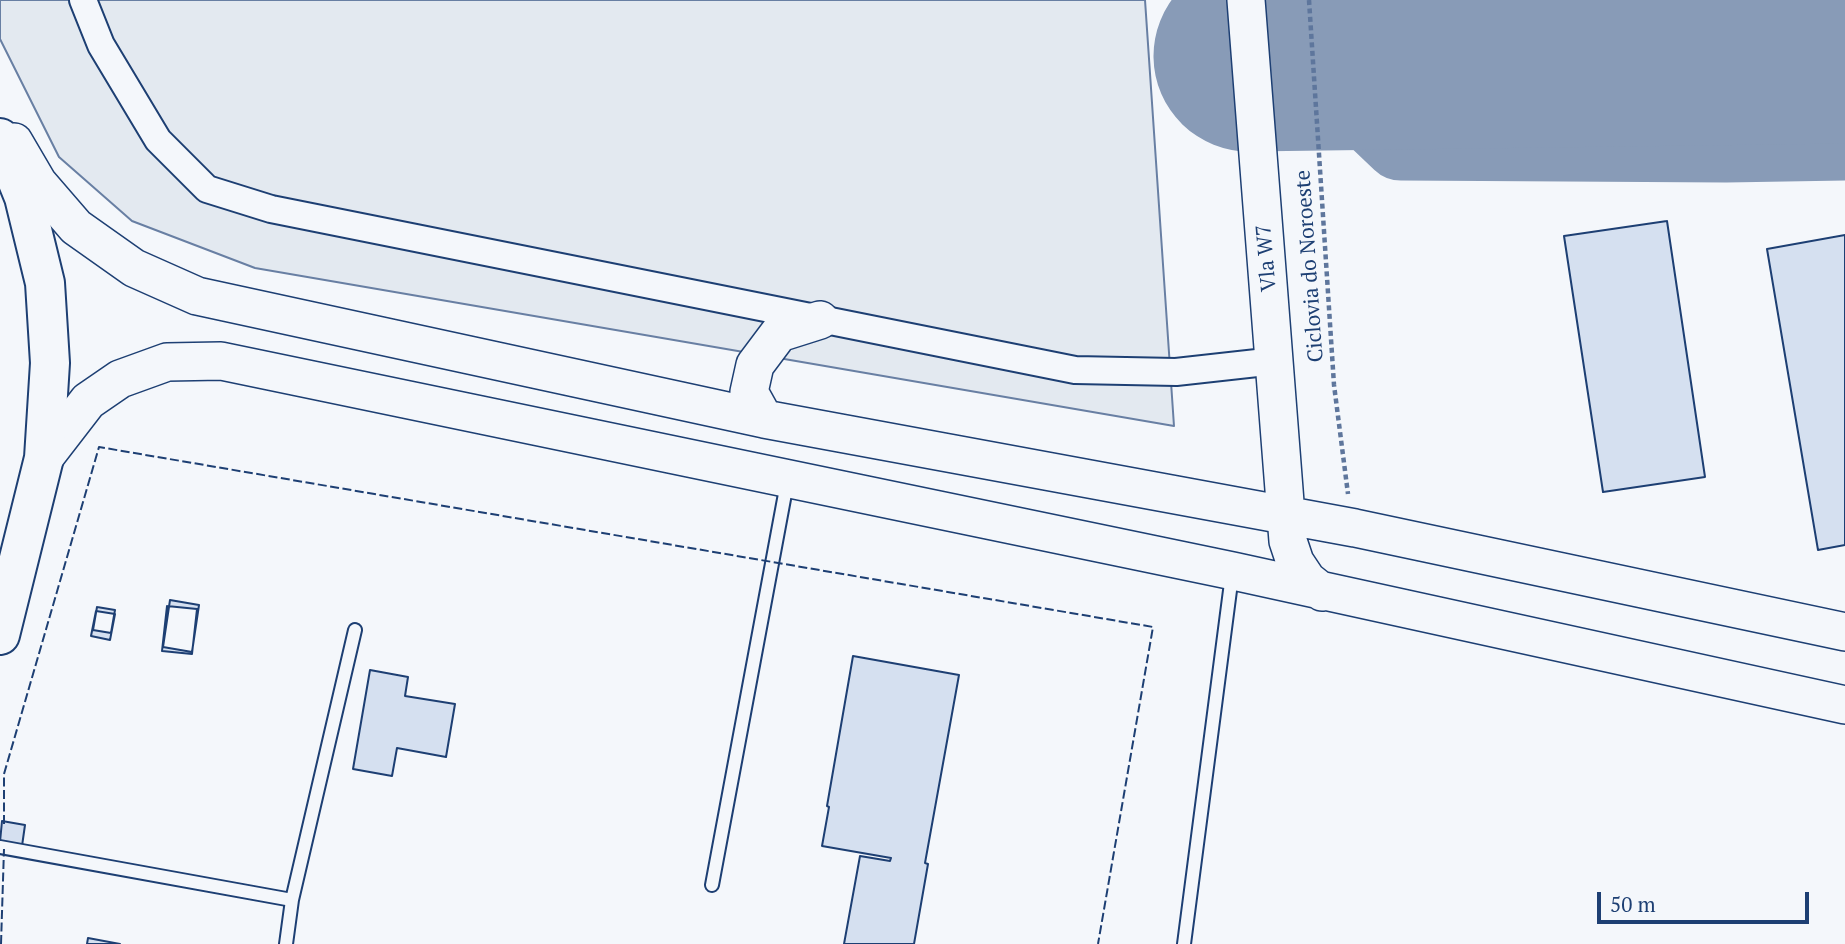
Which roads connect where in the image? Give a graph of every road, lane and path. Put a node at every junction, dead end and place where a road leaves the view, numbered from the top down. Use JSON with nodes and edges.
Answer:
{"nodes":[{"id":1,"x":83,"y":0,"type":"edge"},
{"id":2,"x":1246,"y":0,"type":"edge"},
{"id":3,"x":1309,"y":0,"type":"edge"},
{"id":4,"x":0,"y":119,"type":"edge"},
{"id":5,"x":0,"y":138,"type":"edge"},
{"id":6,"x":820,"y":320,"type":"junction"},
{"id":7,"x":1275,"y":361,"type":"junction"},
{"id":8,"x":764,"y":419,"type":"junction"},
{"id":9,"x":1281,"y":450,"type":"junction"},
{"id":10,"x":44,"y":458,"type":"junction"},
{"id":11,"x":788,"y":479,"type":"junction"},
{"id":12,"x":1230,"y":505,"type":"junction"},
{"id":13,"x":1285,"y":515,"type":"junction"},
{"id":14,"x":1350,"y":527,"type":"junction"},
{"id":15,"x":1233,"y":572,"type":"junction"},
{"id":16,"x":1322,"y":592,"type":"junction"},
{"id":17,"x":5,"y":604,"type":"edge"},
{"id":18,"x":355,"y":630,"type":"dead end"},
{"id":19,"x":1845,"y":632,"type":"edge"},
{"id":20,"x":0,"y":635,"type":"edge"},
{"id":21,"x":1845,"y":705,"type":"edge"},
{"id":22,"x":0,"y":847,"type":"edge"},
{"id":23,"x":712,"y":885,"type":"dead end"},
{"id":24,"x":292,"y":901,"type":"junction"},
{"id":25,"x":286,"y":944,"type":"edge"},
{"id":26,"x":1184,"y":944,"type":"edge"}],
"edges":[{"from":1,"to":6,"type":"street"},
{"from":2,"to":7,"type":"main road","name":"Vla W7"},
{"from":3,"to":14,"type":"path","name":"Ciclovia do Noroeste"},
{"from":4,"to":8,"type":"main road"},
{"from":5,"to":10,"type":"main road"},
{"from":6,"to":7,"type":"street"},
{"from":6,"to":8,"type":"main road"},
{"from":7,"to":9,"type":"main road","name":"Vla W7"},
{"from":8,"to":12,"type":"main road"},
{"from":9,"to":12,"type":"main road"},
{"from":9,"to":13,"type":"main road","name":"Vla W7"},
{"from":9,"to":14,"type":"main road"},
{"from":10,"to":11,"type":"main road"},
{"from":10,"to":17,"type":"main road"},
{"from":11,"to":15,"type":"main road"},
{"from":11,"to":23,"type":"lane"},
{"from":12,"to":13,"type":"main road"},
{"from":13,"to":14,"type":"main road"},
{"from":13,"to":16,"type":"main road","name":"Vla W7"},
{"from":14,"to":19,"type":"main road"},
{"from":15,"to":16,"type":"main road"},
{"from":15,"to":26,"type":"lane"},
{"from":16,"to":21,"type":"main road"},
{"from":17,"to":20,"type":"main road"},
{"from":18,"to":24,"type":"lane"},
{"from":22,"to":24,"type":"lane"},
{"from":24,"to":25,"type":"lane"}]}
